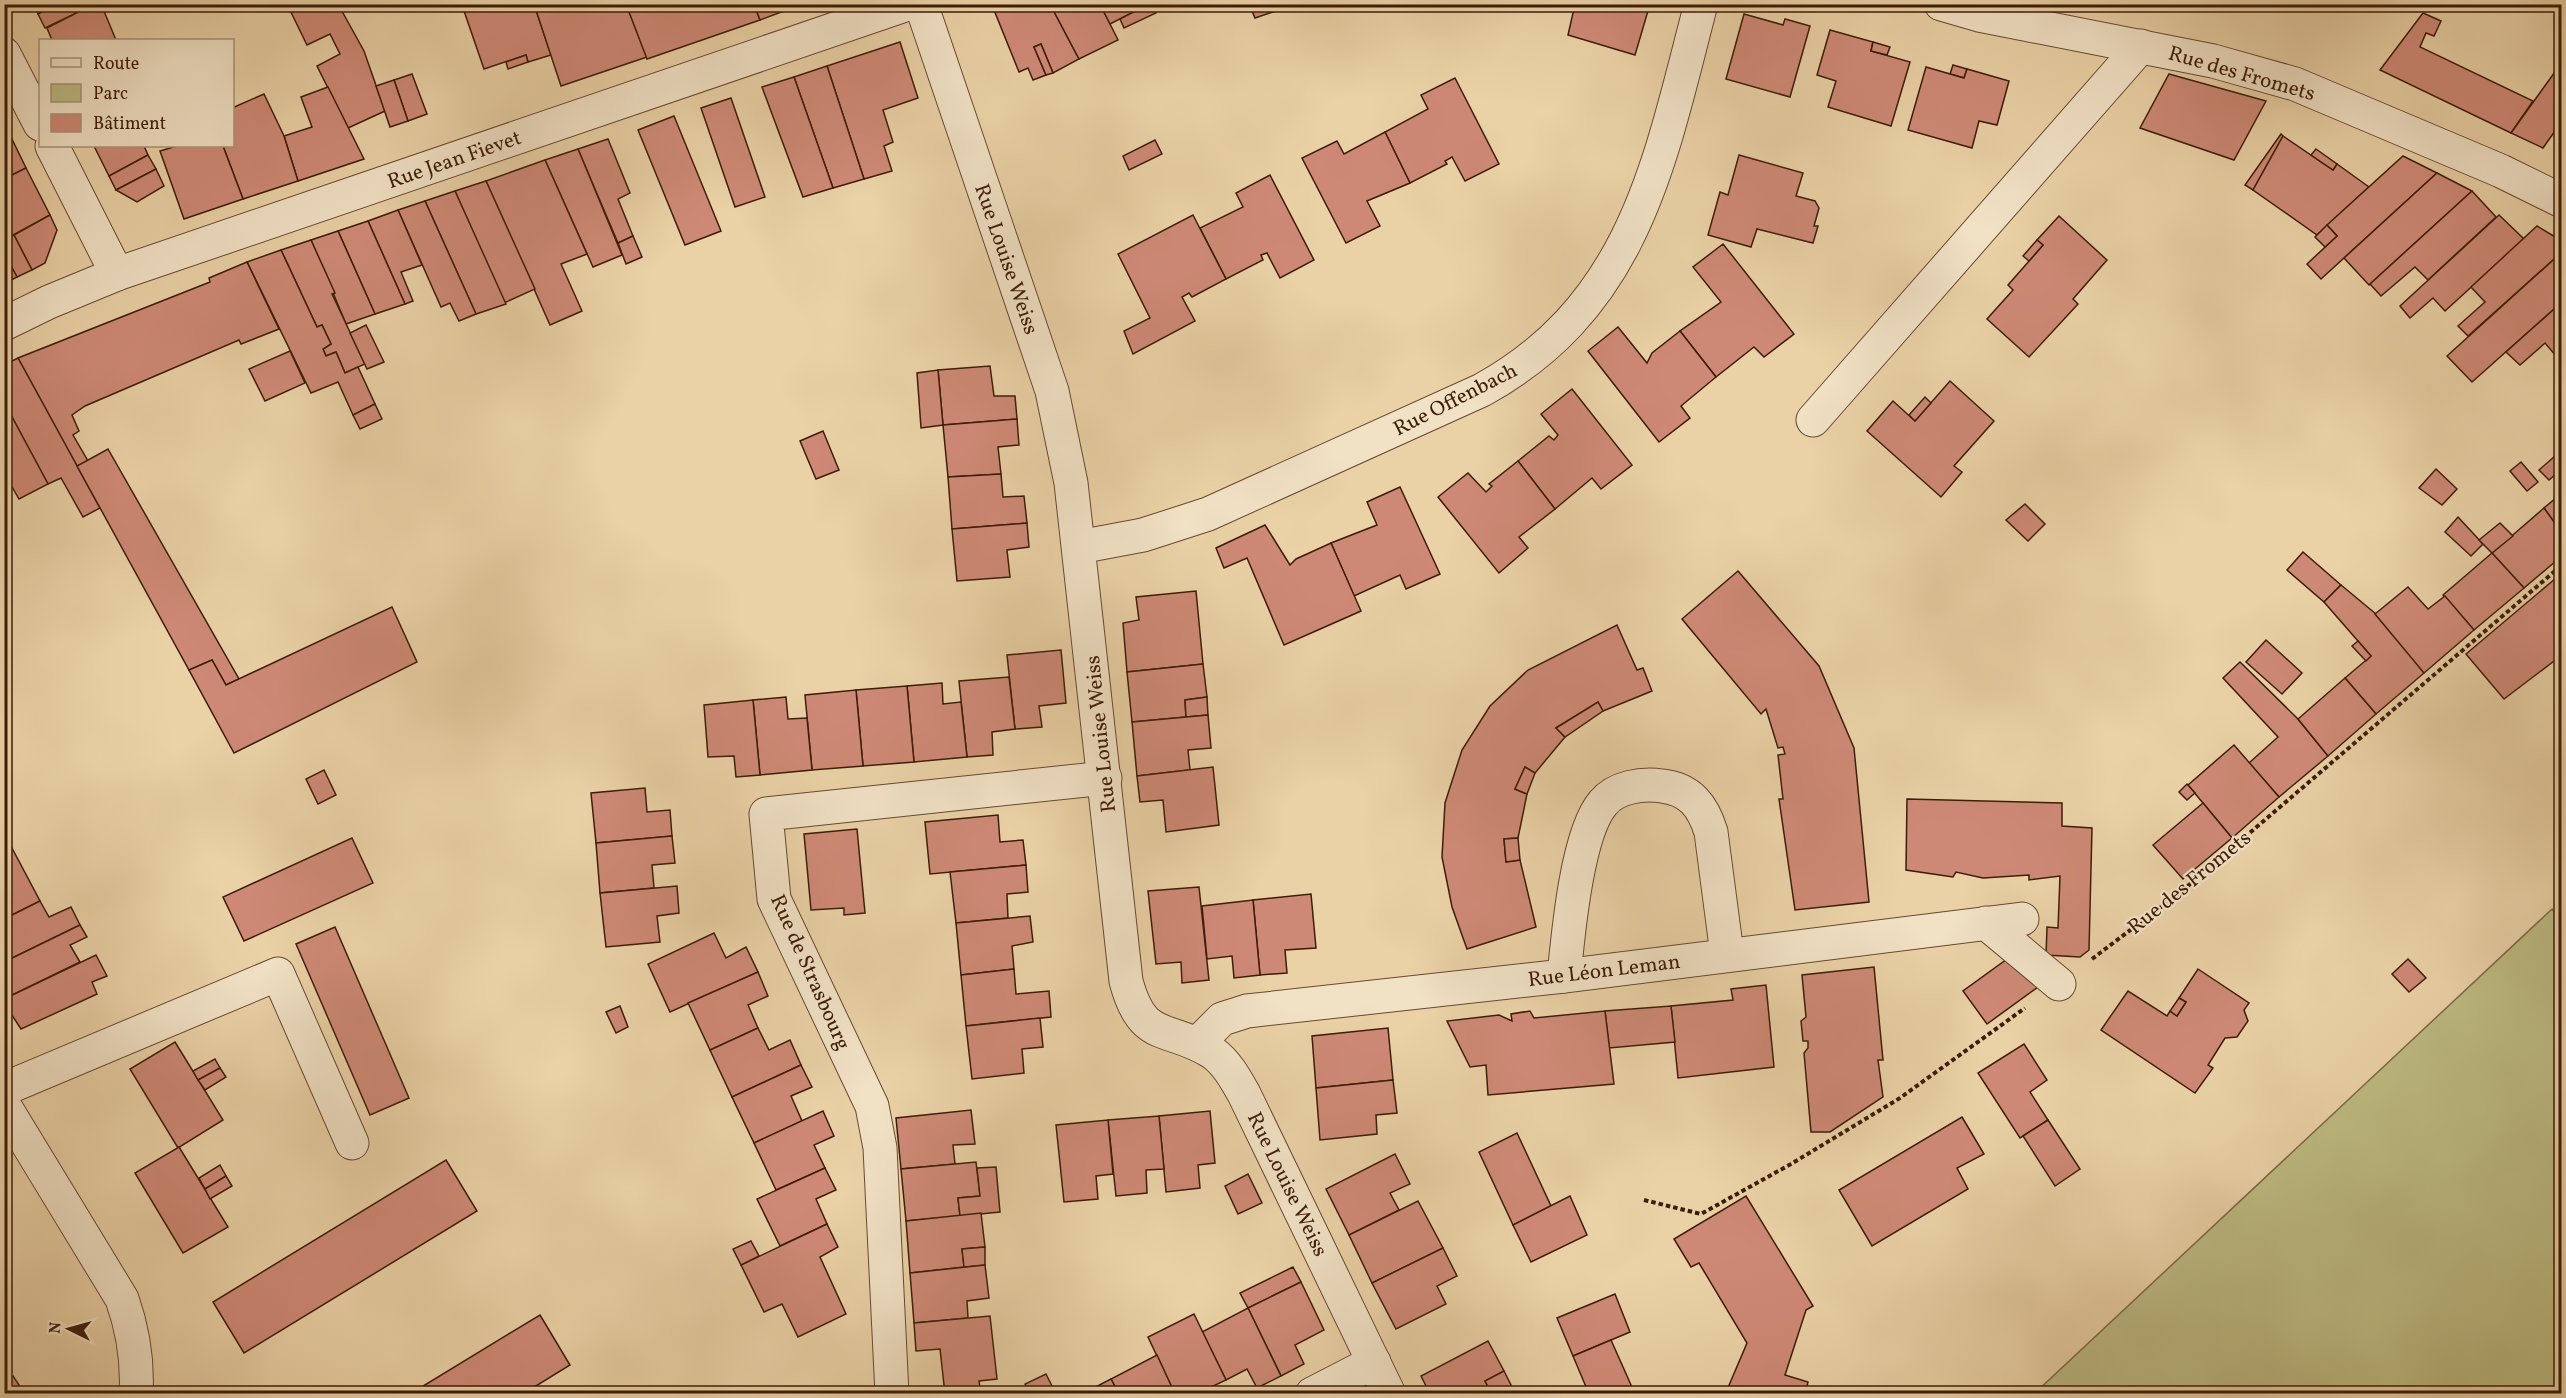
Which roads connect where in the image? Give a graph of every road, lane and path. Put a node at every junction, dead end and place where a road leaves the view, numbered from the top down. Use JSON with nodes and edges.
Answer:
{"nodes":[{"id":1,"x":908,"y":4,"type":"edge"},
{"id":2,"x":921,"y":4,"type":"edge"},
{"id":3,"x":1701,"y":4,"type":"edge"},
{"id":4,"x":1941,"y":4,"type":"edge"},
{"id":5,"x":2141,"y":46,"type":"junction"},
{"id":6,"x":4,"y":54,"type":"edge"},
{"id":7,"x":39,"y":122,"type":"edge"},
{"id":8,"x":52,"y":147,"type":"edge"},
{"id":9,"x":2562,"y":201,"type":"edge"},
{"id":10,"x":117,"y":274,"type":"junction"},
{"id":11,"x":4,"y":324,"type":"edge"},
{"id":12,"x":1813,"y":420,"type":"dead end"},
{"id":13,"x":1079,"y":547,"type":"junction"},
{"id":14,"x":2562,"y":565,"type":"edge"},
{"id":15,"x":1105,"y":778,"type":"junction"},
{"id":16,"x":2022,"y":919,"type":"dead end"},
{"id":17,"x":1986,"y":923,"type":"junction"},
{"id":18,"x":1727,"y":954,"type":"junction"},
{"id":19,"x":1564,"y":976,"type":"junction"},
{"id":20,"x":2059,"y":984,"type":"junction"},
{"id":21,"x":1197,"y":1044,"type":"junction"},
{"id":22,"x":4,"y":1089,"type":"edge"},
{"id":23,"x":4,"y":1105,"type":"edge"},
{"id":24,"x":352,"y":1143,"type":"dead end"},
{"id":25,"x":1644,"y":1200,"type":"dead end"},
{"id":26,"x":1374,"y":1362,"type":"junction"},
{"id":27,"x":135,"y":1394,"type":"edge"},
{"id":28,"x":892,"y":1394,"type":"edge"},
{"id":29,"x":1312,"y":1394,"type":"edge"},
{"id":30,"x":1389,"y":1394,"type":"edge"}],
"edges":[{"from":1,"to":10,"type":"street","name":"Rue Jean Fievet"},
{"from":2,"to":13,"type":"street","name":"Rue Louise Weiss"},
{"from":3,"to":13,"type":"street","name":"Rue Offenbach"},
{"from":4,"to":5,"type":"street","name":"Rue des Fromets"},
{"from":5,"to":9,"type":"street","name":"Rue des Fromets"},
{"from":5,"to":12,"type":"street"},
{"from":6,"to":7,"type":"street"},
{"from":8,"to":10,"type":"street"},
{"from":10,"to":11,"type":"street","name":"Rue Jean Fievet"},
{"from":13,"to":15,"type":"street","name":"Rue Louise Weiss"},
{"from":14,"to":20,"type":"path","name":"Rue des Fromets"},
{"from":15,"to":21,"type":"street","name":"Rue Louise Weiss"},
{"from":15,"to":28,"type":"street","name":"Rue de Strasbourg"},
{"from":16,"to":17,"type":"street","name":"Rue Léon Leman"},
{"from":17,"to":18,"type":"street","name":"Rue Léon Leman"},
{"from":17,"to":20,"type":"street"},
{"from":18,"to":19,"type":"street","name":"Rue Léon Leman"},
{"from":18,"to":19,"type":"street"},
{"from":19,"to":21,"type":"street","name":"Rue Léon Leman"},
{"from":20,"to":25,"type":"path","name":"Rue des Fromets"},
{"from":21,"to":26,"type":"street","name":"Rue Louise Weiss"},
{"from":22,"to":24,"type":"street"},
{"from":23,"to":27,"type":"street"},
{"from":26,"to":29,"type":"street"},
{"from":26,"to":30,"type":"street","name":"Rue Louise Weiss"}]}
